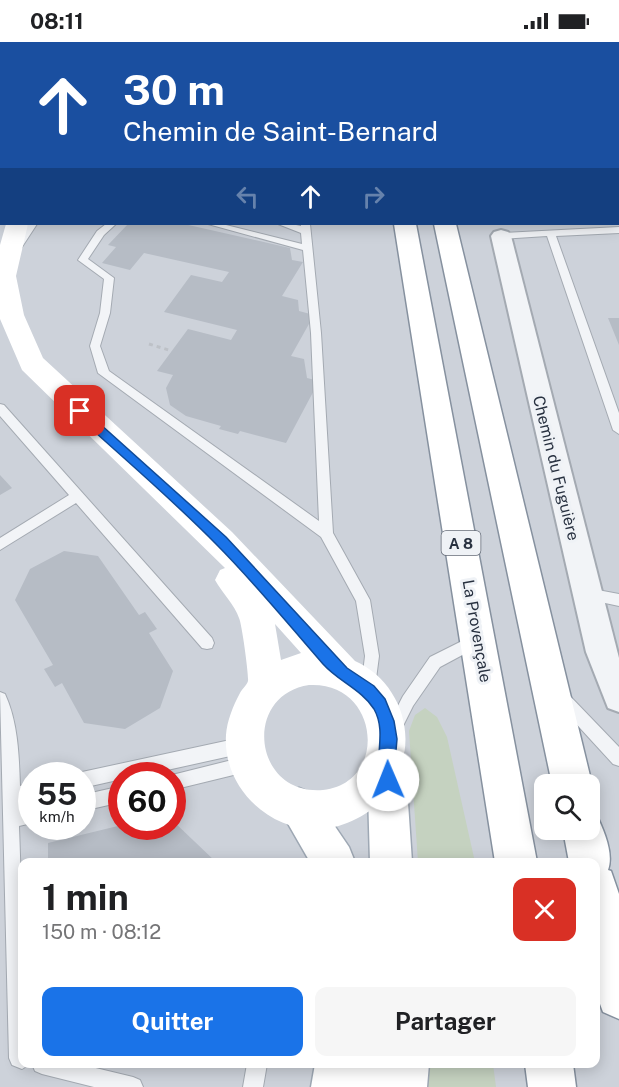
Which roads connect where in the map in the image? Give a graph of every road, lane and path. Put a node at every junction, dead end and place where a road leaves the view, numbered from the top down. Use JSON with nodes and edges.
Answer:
{"nodes":[{"id":1,"x":3,"y":225,"type":"edge"},
{"id":2,"x":16,"y":225,"type":"edge"},
{"id":3,"x":31,"y":225,"type":"edge"},
{"id":4,"x":110,"y":225,"type":"edge"},
{"id":5,"x":217,"y":225,"type":"edge"},
{"id":6,"x":405,"y":225,"type":"edge"},
{"id":7,"x":445,"y":225,"type":"edge"},
{"id":8,"x":306,"y":227,"type":"edge"},
{"id":9,"x":619,"y":230,"type":"edge"},
{"id":10,"x":551,"y":234,"type":"junction"},
{"id":11,"x":501,"y":236,"type":"joint"},
{"id":12,"x":4,"y":248,"type":"edge"},
{"id":13,"x":308,"y":248,"type":"junction"},
{"id":14,"x":0,"y":338,"type":"edge"},
{"id":15,"x":149,"y":344,"type":"dead end"},
{"id":16,"x":172,"y":351,"type":"dead end"},
{"id":17,"x":0,"y":408,"type":"edge"},
{"id":18,"x":619,"y":430,"type":"edge"},
{"id":19,"x":78,"y":496,"type":"junction"},
{"id":20,"x":326,"y":533,"type":"junction"},
{"id":21,"x":0,"y":545,"type":"edge"},
{"id":22,"x":587,"y":594,"type":"junction"},
{"id":23,"x":619,"y":600,"type":"edge"},
{"id":24,"x":478,"y":639,"type":"junction"},
{"id":25,"x":207,"y":643,"type":"dead end"},
{"id":26,"x":355,"y":682,"type":"junction"},
{"id":27,"x":551,"y":686,"type":"junction"},
{"id":28,"x":267,"y":687,"type":"junction"},
{"id":29,"x":619,"y":697,"type":"edge"},
{"id":30,"x":0,"y":699,"type":"edge"},
{"id":31,"x":388,"y":748,"type":"junction"},
{"id":32,"x":246,"y":754,"type":"junction"},
{"id":33,"x":619,"y":758,"type":"edge"},
{"id":34,"x":570,"y":774,"type":"edge"},
{"id":35,"x":186,"y":777,"type":"edge"},
{"id":36,"x":96,"y":778,"type":"edge"},
{"id":37,"x":18,"y":795,"type":"edge"},
{"id":38,"x":13,"y":796,"type":"junction"},
{"id":39,"x":298,"y":808,"type":"junction"},
{"id":40,"x":18,"y":818,"type":"edge"},
{"id":41,"x":10,"y":820,"type":"junction"},
{"id":42,"x":585,"y":840,"type":"edge"},
{"id":43,"x":393,"y":854,"type":"edge"},
{"id":44,"x":331,"y":858,"type":"edge"},
{"id":45,"x":515,"y":858,"type":"edge"},
{"id":46,"x":589,"y":858,"type":"edge"},
{"id":47,"x":600,"y":905,"type":"edge"},
{"id":48,"x":619,"y":996,"type":"edge"},
{"id":49,"x":18,"y":1032,"type":"edge"},
{"id":50,"x":58,"y":1068,"type":"edge"},
{"id":51,"x":256,"y":1068,"type":"edge"},
{"id":52,"x":338,"y":1068,"type":"edge"},
{"id":53,"x":372,"y":1068,"type":"edge"},
{"id":54,"x":405,"y":1068,"type":"edge"},
{"id":55,"x":550,"y":1068,"type":"edge"},
{"id":56,"x":133,"y":1087,"type":"edge"},
{"id":57,"x":253,"y":1087,"type":"edge"},
{"id":58,"x":335,"y":1087,"type":"edge"},
{"id":59,"x":370,"y":1087,"type":"edge"},
{"id":60,"x":403,"y":1087,"type":"edge"},
{"id":61,"x":552,"y":1087,"type":"edge"}],
"edges":[{"from":1,"to":12,"type":"main road"},
{"from":2,"to":12,"type":"main road"},
{"from":3,"to":12,"type":"lane"},
{"from":4,"to":20,"type":"lane"},
{"from":5,"to":13,"type":"lane"},
{"from":6,"to":24,"type":"main road","name":"La Provençale","number":"A 8"},
{"from":7,"to":27,"type":"main road"},
{"from":8,"to":13,"type":"lane"},
{"from":9,"to":10,"type":"lane"},
{"from":10,"to":11,"type":"lane"},
{"from":10,"to":18,"type":"lane"},
{"from":11,"to":22,"type":"street","name":"Chemin du Fuguière"},
{"from":12,"to":26,"type":"main road"},
{"from":13,"to":20,"type":"lane"},
{"from":14,"to":28,"type":"main road"},
{"from":15,"to":16,"type":"path"},
{"from":17,"to":19,"type":"lane"},
{"from":19,"to":21,"type":"lane"},
{"from":19,"to":25,"type":"lane"},
{"from":20,"to":26,"type":"lane"},
{"from":22,"to":23,"type":"lane"},
{"from":22,"to":29,"type":"street","name":"Chemin du Fuguière"},
{"from":24,"to":31,"type":"lane"},
{"from":24,"to":45,"type":"main road","name":"La Provençale","number":"A 8"},
{"from":26,"to":28,"type":"main road"},
{"from":26,"to":31,"type":"main road"},
{"from":27,"to":33,"type":"lane"},
{"from":27,"to":34,"type":"main road"},
{"from":28,"to":32,"type":"main road"},
{"from":30,"to":38,"type":"lane"},
{"from":31,"to":39,"type":"main road"},
{"from":31,"to":43,"type":"main road"},
{"from":32,"to":35,"type":"lane"},
{"from":32,"to":36,"type":"lane"},
{"from":32,"to":39,"type":"main road"},
{"from":37,"to":38,"type":"lane"},
{"from":38,"to":41,"type":"lane"},
{"from":39,"to":44,"type":"main road"},
{"from":40,"to":41,"type":"lane"},
{"from":41,"to":49,"type":"lane"},
{"from":42,"to":46,"type":"main road"},
{"from":47,"to":48,"type":"main road"},
{"from":50,"to":56,"type":"lane"},
{"from":51,"to":57,"type":"lane"},
{"from":52,"to":58,"type":"main road"},
{"from":53,"to":59,"type":"main road"},
{"from":54,"to":60,"type":"main road"},
{"from":55,"to":61,"type":"main road"}]}
